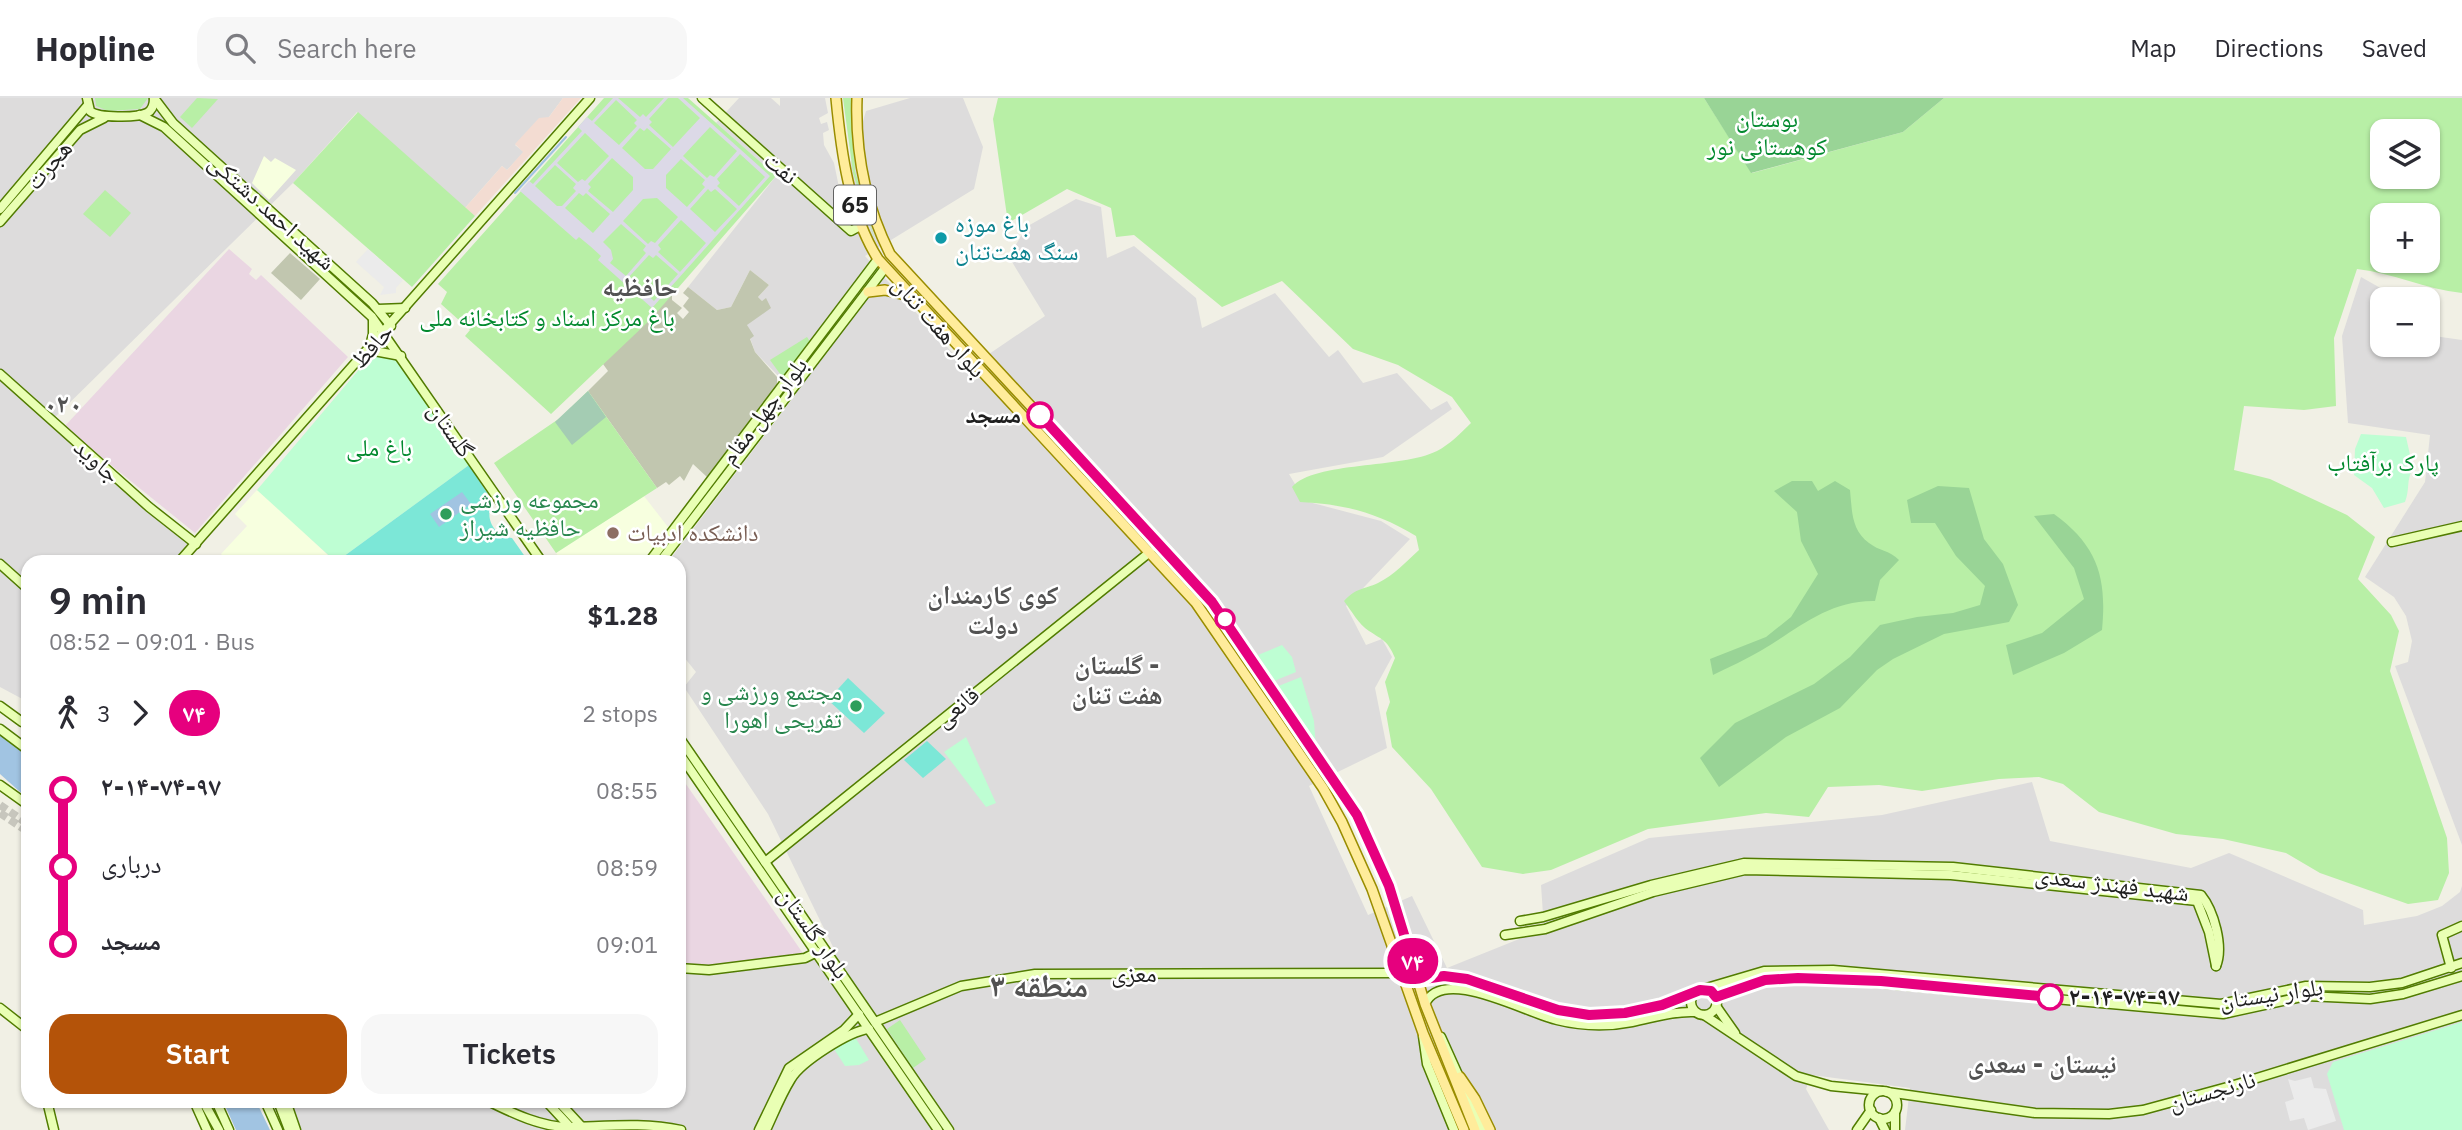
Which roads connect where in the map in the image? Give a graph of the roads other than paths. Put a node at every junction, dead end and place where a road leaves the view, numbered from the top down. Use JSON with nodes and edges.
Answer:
{"nodes":[{"id":1,"x":154,"y":98,"type":"edge"},
{"id":2,"x":590,"y":98,"type":"edge"},
{"id":3,"x":702,"y":98,"type":"edge"},
{"id":4,"x":836,"y":98,"type":"edge"},
{"id":5,"x":857,"y":98,"type":"edge"},
{"id":6,"x":87,"y":102,"type":"edge"},
{"id":7,"x":141,"y":115,"type":"junction"},
{"id":8,"x":104,"y":118,"type":"junction"},
{"id":9,"x":1,"y":215,"type":"edge"},
{"id":10,"x":862,"y":225,"type":"junction"},
{"id":11,"x":878,"y":260,"type":"junction"},
{"id":12,"x":885,"y":268,"type":"junction"},
{"id":13,"x":867,"y":292,"type":"junction"},
{"id":14,"x":911,"y":296,"type":"junction"},
{"id":15,"x":405,"y":308,"type":"junction"},
{"id":16,"x":378,"y":309,"type":"junction"},
{"id":17,"x":372,"y":317,"type":"junction"},
{"id":18,"x":835,"y":317,"type":"junction"},
{"id":19,"x":843,"y":323,"type":"junction"},
{"id":20,"x":391,"y":326,"type":"junction"},
{"id":21,"x":384,"y":333,"type":"junction"},
{"id":22,"x":369,"y":350,"type":"junction"},
{"id":23,"x":401,"y":356,"type":"junction"},
{"id":24,"x":0,"y":374,"type":"edge"},
{"id":25,"x":2462,"y":526,"type":"edge"},
{"id":26,"x":2392,"y":541,"type":"dead end"},
{"id":27,"x":196,"y":544,"type":"junction"},
{"id":28,"x":1150,"y":552,"type":"junction"},
{"id":29,"x":186,"y":555,"type":"edge"},
{"id":30,"x":537,"y":555,"type":"edge"},
{"id":31,"x":654,"y":555,"type":"edge"},
{"id":32,"x":665,"y":555,"type":"edge"},
{"id":33,"x":0,"y":564,"type":"edge"},
{"id":34,"x":21,"y":583,"type":"edge"},
{"id":35,"x":1248,"y":652,"type":"junction"},
{"id":36,"x":1236,"y":660,"type":"junction"},
{"id":37,"x":0,"y":706,"type":"edge"},
{"id":38,"x":21,"y":721,"type":"edge"},
{"id":39,"x":0,"y":729,"type":"edge"},
{"id":40,"x":21,"y":745,"type":"edge"},
{"id":41,"x":686,"y":749,"type":"edge"},
{"id":42,"x":686,"y":761,"type":"edge"},
{"id":43,"x":0,"y":785,"type":"edge"},
{"id":44,"x":708,"y":788,"type":"junction"},
{"id":45,"x":21,"y":800,"type":"edge"},
{"id":46,"x":765,"y":862,"type":"junction"},
{"id":47,"x":1520,"y":920,"type":"dead end"},
{"id":48,"x":2462,"y":926,"type":"edge"},
{"id":49,"x":1505,"y":935,"type":"dead end"},
{"id":50,"x":817,"y":952,"type":"junction"},
{"id":51,"x":2462,"y":963,"type":"edge"},
{"id":52,"x":686,"y":968,"type":"edge"},
{"id":53,"x":2451,"y":968,"type":"junction"},
{"id":54,"x":1401,"y":973,"type":"junction"},
{"id":55,"x":2462,"y":976,"type":"edge"},
{"id":56,"x":1433,"y":978,"type":"junction"},
{"id":57,"x":1418,"y":980,"type":"junction"},
{"id":58,"x":1434,"y":990,"type":"junction"},
{"id":59,"x":1699,"y":991,"type":"junction"},
{"id":60,"x":1716,"y":1001,"type":"junction"},
{"id":61,"x":1425,"y":1004,"type":"junction"},
{"id":62,"x":0,"y":1007,"type":"edge"},
{"id":63,"x":859,"y":1014,"type":"junction"},
{"id":64,"x":1700,"y":1014,"type":"junction"},
{"id":65,"x":2462,"y":1015,"type":"edge"},
{"id":66,"x":21,"y":1024,"type":"edge"},
{"id":67,"x":872,"y":1026,"type":"junction"},
{"id":68,"x":1434,"y":1029,"type":"junction"},
{"id":69,"x":846,"y":1033,"type":"junction"},
{"id":70,"x":1423,"y":1033,"type":"junction"},
{"id":71,"x":1737,"y":1035,"type":"junction"},
{"id":72,"x":893,"y":1056,"type":"junction"},
{"id":73,"x":1460,"y":1077,"type":"junction"},
{"id":74,"x":1858,"y":1088,"type":"junction"},
{"id":75,"x":1884,"y":1092,"type":"junction"},
{"id":76,"x":1913,"y":1096,"type":"junction"},
{"id":77,"x":49,"y":1108,"type":"edge"},
{"id":78,"x":196,"y":1108,"type":"edge"},
{"id":79,"x":206,"y":1108,"type":"edge"},
{"id":80,"x":207,"y":1108,"type":"edge"},
{"id":81,"x":219,"y":1108,"type":"edge"},
{"id":82,"x":268,"y":1108,"type":"edge"},
{"id":83,"x":281,"y":1108,"type":"edge"},
{"id":84,"x":288,"y":1108,"type":"edge"},
{"id":85,"x":502,"y":1108,"type":"edge"},
{"id":86,"x":554,"y":1108,"type":"edge"},
{"id":87,"x":563,"y":1108,"type":"edge"},
{"id":88,"x":1874,"y":1111,"type":"junction"},
{"id":89,"x":1896,"y":1111,"type":"junction"},
{"id":90,"x":577,"y":1128,"type":"edge"},
{"id":91,"x":54,"y":1130,"type":"edge"},
{"id":92,"x":205,"y":1130,"type":"edge"},
{"id":93,"x":214,"y":1130,"type":"edge"},
{"id":94,"x":219,"y":1130,"type":"edge"},
{"id":95,"x":229,"y":1130,"type":"edge"},
{"id":96,"x":278,"y":1130,"type":"edge"},
{"id":97,"x":289,"y":1130,"type":"edge"},
{"id":98,"x":296,"y":1130,"type":"edge"},
{"id":99,"x":681,"y":1130,"type":"edge"},
{"id":100,"x":759,"y":1130,"type":"edge"},
{"id":101,"x":766,"y":1130,"type":"edge"},
{"id":102,"x":938,"y":1130,"type":"edge"},
{"id":103,"x":949,"y":1130,"type":"edge"},
{"id":104,"x":1454,"y":1130,"type":"edge"},
{"id":105,"x":1464,"y":1130,"type":"edge"},
{"id":106,"x":1475,"y":1130,"type":"edge"},
{"id":107,"x":1483,"y":1130,"type":"edge"},
{"id":108,"x":1490,"y":1130,"type":"edge"},
{"id":109,"x":1857,"y":1130,"type":"edge"},
{"id":110,"x":1885,"y":1130,"type":"edge"},
{"id":111,"x":1895,"y":1130,"type":"edge"}],
"edges":[{"from":1,"to":7,"type":"main road"},
{"from":1,"to":16,"type":"main road","name":"شهید احمد دشتکی"},
{"from":2,"to":15,"type":"main road","name":"حافظ"},
{"from":3,"to":10,"type":"main road","name":"نفت"},
{"from":4,"to":10,"type":"main road","name":"بلوار هفت تنان","number":"65"},
{"from":5,"to":35,"type":"main road","name":"بلوار هفت تنان","number":"65"},
{"from":6,"to":8,"type":"main road"},
{"from":6,"to":9,"type":"main road","name":"هجرت"},
{"from":7,"to":8,"type":"main road"},
{"from":7,"to":17,"type":"main road","name":"شهید احمد دشتکی"},
{"from":8,"to":9,"type":"main road","name":"هجرت"},
{"from":10,"to":11,"type":"main road","name":"بلوار هفت تنان","number":"65"},
{"from":11,"to":12,"type":"main road","name":"بلوار هفت تنان","number":"65"},
{"from":11,"to":18,"type":"main road","name":"بلوار چهل مقام"},
{"from":12,"to":13,"type":"main road","name":"بلوار چهل مقام"},
{"from":12,"to":14,"type":"main road","name":"بلوار هفت تنان","number":"65"},
{"from":13,"to":14,"type":"main road"},
{"from":13,"to":19,"type":"main road","name":"بلوار چهل مقام"},
{"from":14,"to":28,"type":"main road","name":"بلوار هفت تنان","number":"65"},
{"from":15,"to":16,"type":"main road"},
{"from":15,"to":20,"type":"main road","name":"حافظ"},
{"from":16,"to":20,"type":"main road","name":"شهید احمد دشتکی"},
{"from":17,"to":21,"type":"main road","name":"شهید احمد دشتکی"},
{"from":17,"to":22,"type":"main road"},
{"from":18,"to":19,"type":"main road"},
{"from":18,"to":31,"type":"main road","name":"بلوار چهل مقام"},
{"from":19,"to":32,"type":"main road","name":"بلوار چهل مقام"},
{"from":20,"to":21,"type":"main road","name":"حافظ"},
{"from":21,"to":22,"type":"main road","name":"حافظ"},
{"from":21,"to":23,"type":"main road","name":"گلستان"},
{"from":22,"to":23,"type":"main road"},
{"from":22,"to":27,"type":"main road","name":"حافظ"},
{"from":23,"to":30,"type":"main road","name":"گلستان"},
{"from":24,"to":27,"type":"main road","name":"جاوید"},
{"from":25,"to":26,"type":"main road"},
{"from":27,"to":29,"type":"main road","name":"حافظ"},
{"from":28,"to":36,"type":"main road","name":"بلوار هفت تنان","number":"65"},
{"from":28,"to":46,"type":"main road","name":"قانعی"},
{"from":33,"to":34,"type":"main road"},
{"from":35,"to":36,"type":"main road"},
{"from":35,"to":57,"type":"main road","name":"بلوار هفت تنان","number":"65"},
{"from":36,"to":54,"type":"main road","name":"بلوار هفت تنان","number":"65"},
{"from":37,"to":38,"type":"main road"},
{"from":39,"to":40,"type":"main road"},
{"from":41,"to":44,"type":"main road","name":"بلوار گلستان"},
{"from":42,"to":44,"type":"main road","name":"بلوار گلستان"},
{"from":43,"to":45,"type":"main road"},
{"from":44,"to":46,"type":"main road","name":"بلوار گلستان"},
{"from":44,"to":50,"type":"main road","name":"بلوار گلستان"},
{"from":46,"to":67,"type":"main road","name":"بلوار گلستان"},
{"from":47,"to":49,"type":"main road","name":"شهید فهندژ سعدی"},
{"from":48,"to":53,"type":"main road"},
{"from":50,"to":52,"type":"main road"},
{"from":50,"to":63,"type":"main road","name":"بلوار گلستان"},
{"from":51,"to":53,"type":"main road","name":"بلوار نیستان"},
{"from":53,"to":59,"type":"main road","name":"بلوار نیستان"},
{"from":54,"to":67,"type":"main road","name":"معزی"},
{"from":54,"to":70,"type":"main road","name":"بلوار هفت تنان","number":"65"},
{"from":55,"to":60,"type":"main road","name":"بلوار نیستان"},
{"from":56,"to":57,"type":"main road","name":"بلوار نیستان"},
{"from":56,"to":58,"type":"main road"},
{"from":56,"to":59,"type":"main road","name":"بلوار نیستان"},
{"from":57,"to":61,"type":"main road","name":"بلوار هفت تنان","number":"65"},
{"from":58,"to":61,"type":"main road"},
{"from":58,"to":64,"type":"main road"},
{"from":59,"to":60,"type":"main road"},
{"from":59,"to":64,"type":"main road"},
{"from":60,"to":64,"type":"main road","name":"بلوار نیستان"},
{"from":60,"to":71,"type":"main road"},
{"from":61,"to":68,"type":"main road","name":"بلوار هفت تنان","number":"65"},
{"from":62,"to":66,"type":"main road"},
{"from":63,"to":67,"type":"main road","name":"بلوار گلستان"},
{"from":63,"to":69,"type":"main road"},
{"from":64,"to":71,"type":"main road"},
{"from":65,"to":76,"type":"main road","name":"نارنجستان"},
{"from":67,"to":69,"type":"main road","name":"معزی"},
{"from":67,"to":72,"type":"main road","name":"بلوار گلستان"},
{"from":68,"to":73,"type":"main road","number":"65"},
{"from":68,"to":106,"type":"main road","name":"بلوار هفت تنان"},
{"from":69,"to":100,"type":"main road"},
{"from":69,"to":101,"type":"main road"},
{"from":70,"to":104,"type":"main road","number":"65"},
{"from":70,"to":105,"type":"main road","name":"بلوار هفت تنان"},
{"from":71,"to":74,"type":"main road","name":"نارنجستان"},
{"from":72,"to":102,"type":"main road","name":"بلوار گلستان"},
{"from":72,"to":103,"type":"main road","name":"بلوار گلستان"},
{"from":73,"to":107,"type":"main road"},
{"from":73,"to":108,"type":"main road","number":"65"},
{"from":74,"to":75,"type":"main road","name":"نارنجستان"},
{"from":74,"to":88,"type":"main road"},
{"from":75,"to":76,"type":"main road","name":"نارنجستان"},
{"from":75,"to":88,"type":"main road"},
{"from":75,"to":89,"type":"main road"},
{"from":76,"to":89,"type":"main road"},
{"from":77,"to":91,"type":"main road"},
{"from":78,"to":92,"type":"main road"},
{"from":79,"to":93,"type":"main road"},
{"from":80,"to":94,"type":"main road"},
{"from":81,"to":95,"type":"main road"},
{"from":82,"to":96,"type":"main road"},
{"from":83,"to":97,"type":"main road"},
{"from":84,"to":98,"type":"main road"},
{"from":85,"to":90,"type":"main road"},
{"from":86,"to":90,"type":"main road"},
{"from":87,"to":90,"type":"main road"},
{"from":88,"to":89,"type":"main road"},
{"from":88,"to":109,"type":"main road"},
{"from":88,"to":110,"type":"main road"},
{"from":89,"to":111,"type":"main road"},
{"from":90,"to":99,"type":"main road"}]}
